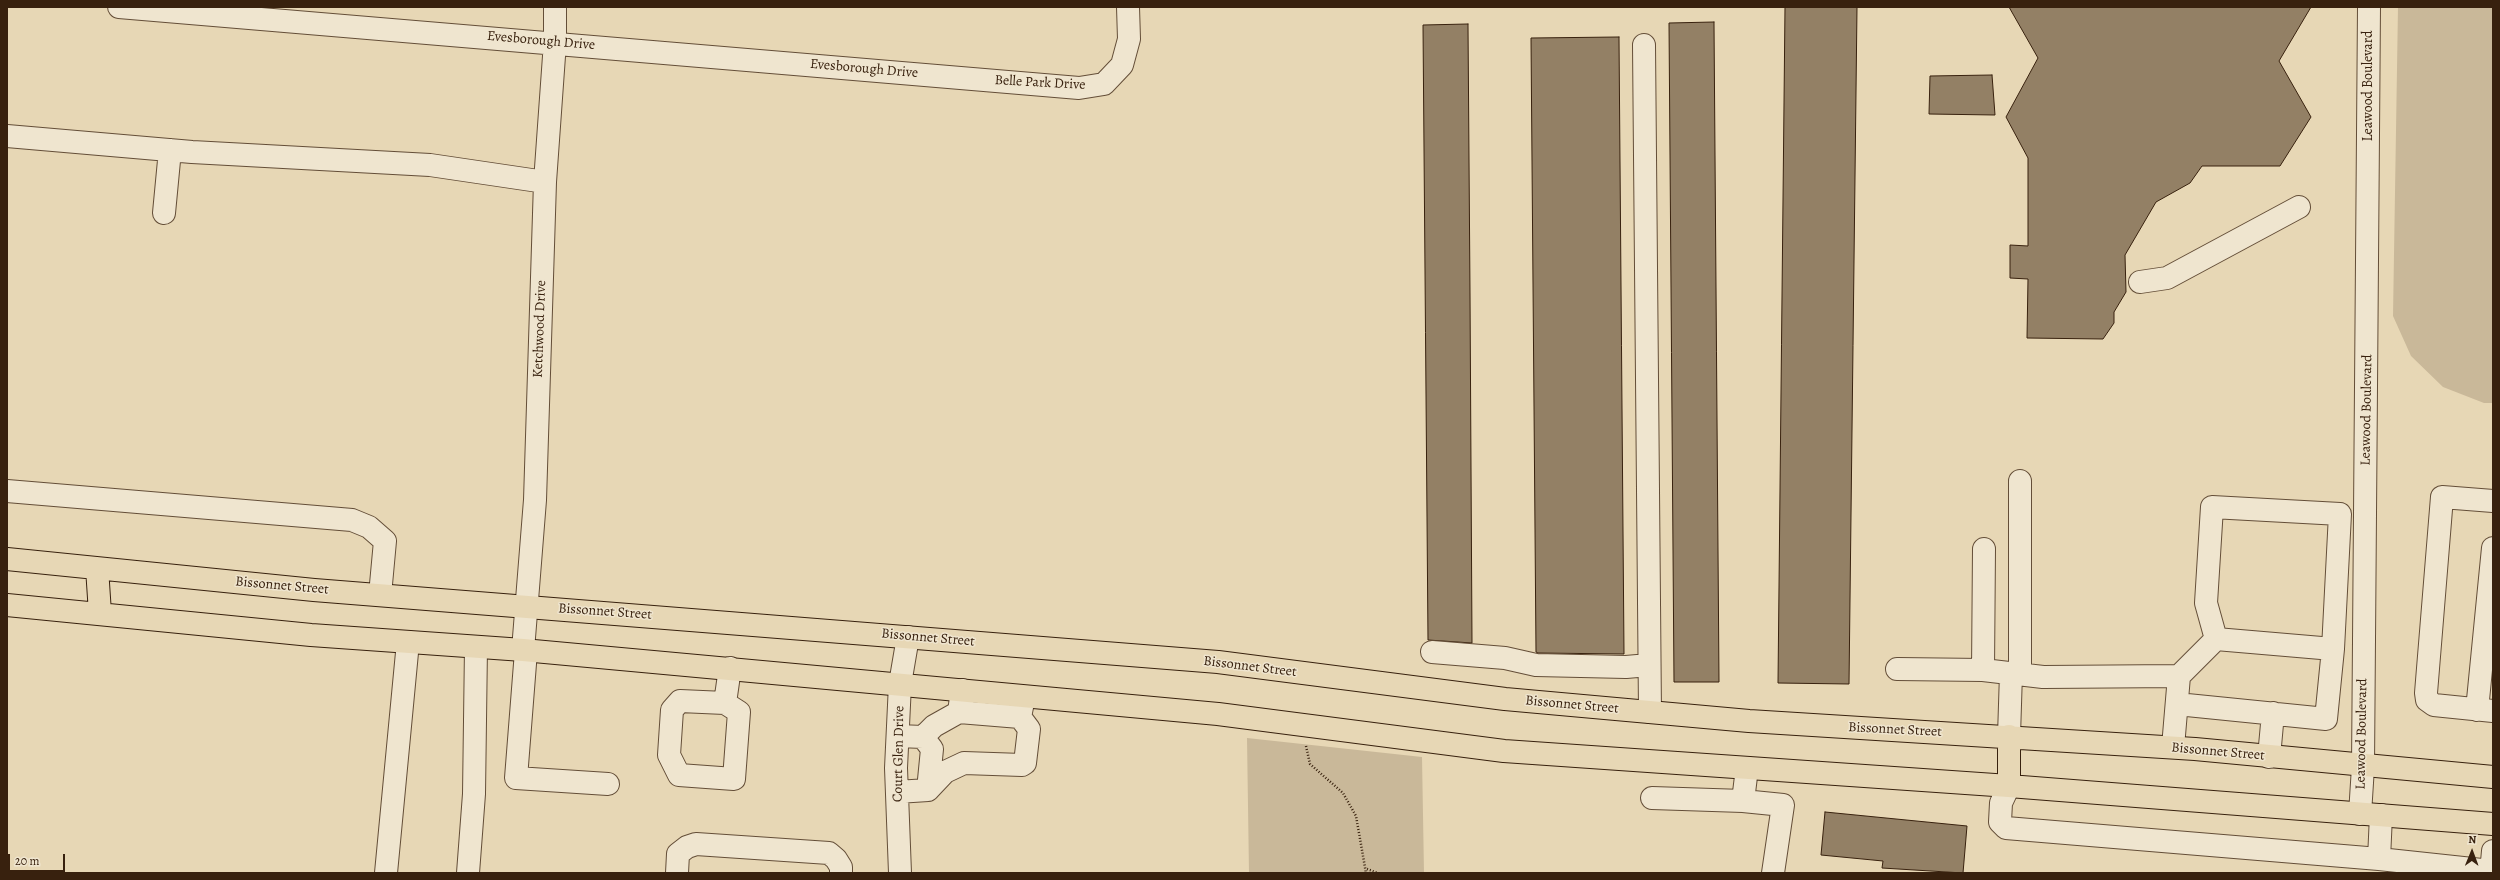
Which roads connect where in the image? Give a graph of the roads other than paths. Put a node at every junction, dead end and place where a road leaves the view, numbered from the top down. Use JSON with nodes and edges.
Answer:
{"nodes":[{"id":1,"x":119,"y":7,"type":"edge"},
{"id":2,"x":555,"y":7,"type":"edge"},
{"id":3,"x":1128,"y":7,"type":"edge"},
{"id":4,"x":2369,"y":7,"type":"edge"},
{"id":5,"x":555,"y":42,"type":"junction"},
{"id":6,"x":1644,"y":45,"type":"dead end"},
{"id":7,"x":963,"y":78,"type":"joint"},
{"id":8,"x":7,"y":136,"type":"edge"},
{"id":9,"x":170,"y":150,"type":"junction"},
{"id":10,"x":545,"y":182,"type":"junction"},
{"id":11,"x":2299,"y":206,"type":"dead end"},
{"id":12,"x":164,"y":213,"type":"dead end"},
{"id":13,"x":2140,"y":282,"type":"dead end"},
{"id":14,"x":2020,"y":481,"type":"dead end"},
{"id":15,"x":7,"y":492,"type":"edge"},
{"id":16,"x":2493,"y":501,"type":"edge"},
{"id":17,"x":2493,"y":548,"type":"edge"},
{"id":18,"x":1984,"y":549,"type":"dead end"},
{"id":19,"x":7,"y":559,"type":"edge"},
{"id":20,"x":97,"y":568,"type":"junction"},
{"id":21,"x":380,"y":595,"type":"junction"},
{"id":22,"x":7,"y":605,"type":"edge"},
{"id":23,"x":527,"y":606,"type":"junction"},
{"id":24,"x":100,"y":613,"type":"junction"},
{"id":25,"x":908,"y":637,"type":"junction"},
{"id":26,"x":2216,"y":639,"type":"junction"},
{"id":27,"x":408,"y":642,"type":"junction"},
{"id":28,"x":476,"y":647,"type":"junction"},
{"id":29,"x":2333,"y":649,"type":"junction"},
{"id":30,"x":524,"y":651,"type":"junction"},
{"id":31,"x":1432,"y":652,"type":"dead end"},
{"id":32,"x":1649,"y":665,"type":"junction"},
{"id":33,"x":730,"y":668,"type":"junction"},
{"id":34,"x":1897,"y":669,"type":"dead end"},
{"id":35,"x":1983,"y":670,"type":"junction"},
{"id":36,"x":2015,"y":674,"type":"junction"},
{"id":37,"x":2179,"y":676,"type":"junction"},
{"id":38,"x":900,"y":684,"type":"junction"},
{"id":39,"x":962,"y":690,"type":"junction"},
{"id":40,"x":1024,"y":696,"type":"junction"},
{"id":41,"x":726,"y":703,"type":"dead end"},
{"id":42,"x":2176,"y":704,"type":"junction"},
{"id":43,"x":2485,"y":711,"type":"edge"},
{"id":44,"x":959,"y":712,"type":"junction"},
{"id":45,"x":1650,"y":712,"type":"junction"},
{"id":46,"x":2273,"y":713,"type":"junction"},
{"id":47,"x":1020,"y":717,"type":"junction"},
{"id":48,"x":898,"y":736,"type":"junction"},
{"id":49,"x":2009,"y":736,"type":"junction"},
{"id":50,"x":923,"y":737,"type":"junction"},
{"id":51,"x":2173,"y":747,"type":"junction"},
{"id":52,"x":2270,"y":756,"type":"junction"},
{"id":53,"x":2363,"y":767,"type":"junction"},
{"id":54,"x":1747,"y":768,"type":"junction"},
{"id":55,"x":2493,"y":777,"type":"edge"},
{"id":56,"x":608,"y":784,"type":"dead end"},
{"id":57,"x":2009,"y":786,"type":"junction"},
{"id":58,"x":928,"y":790,"type":"junction"},
{"id":59,"x":897,"y":792,"type":"junction"},
{"id":60,"x":1652,"y":798,"type":"dead end"},
{"id":61,"x":1743,"y":801,"type":"junction"},
{"id":62,"x":2360,"y":814,"type":"junction"},
{"id":63,"x":2381,"y":815,"type":"junction"},
{"id":64,"x":2493,"y":824,"type":"edge"},
{"id":65,"x":2379,"y":859,"type":"junction"},
{"id":66,"x":2492,"y":865,"type":"edge"},
{"id":67,"x":2453,"y":870,"type":"edge"},
{"id":68,"x":386,"y":873,"type":"edge"},
{"id":69,"x":468,"y":873,"type":"edge"},
{"id":70,"x":677,"y":873,"type":"edge"},
{"id":71,"x":841,"y":873,"type":"edge"},
{"id":72,"x":900,"y":873,"type":"edge"},
{"id":73,"x":1773,"y":873,"type":"edge"}],
"edges":[{"from":1,"to":5,"type":"street","name":"Evesborough Drive"},
{"from":2,"to":5,"type":"street","name":"Ketchwood Drive"},
{"from":3,"to":7,"type":"street","name":"Belle Park Drive"},
{"from":4,"to":53,"type":"street","name":"Leawood Boulevard"},
{"from":5,"to":7,"type":"street","name":"Evesborough Drive"},
{"from":5,"to":10,"type":"street","name":"Ketchwood Drive"},
{"from":6,"to":32,"type":"street"},
{"from":8,"to":9,"type":"street"},
{"from":9,"to":10,"type":"street"},
{"from":9,"to":12,"type":"street"},
{"from":10,"to":23,"type":"street","name":"Ketchwood Drive"},
{"from":11,"to":13,"type":"street"},
{"from":14,"to":36,"type":"street"},
{"from":15,"to":21,"type":"street"},
{"from":16,"to":43,"type":"street"},
{"from":17,"to":43,"type":"street"},
{"from":18,"to":35,"type":"street"},
{"from":19,"to":20,"type":"main road","name":"Bissonnet Street"},
{"from":20,"to":21,"type":"main road","name":"Bissonnet Street"},
{"from":20,"to":24,"type":"main road"},
{"from":21,"to":23,"type":"main road","name":"Bissonnet Street"},
{"from":22,"to":24,"type":"main road"},
{"from":23,"to":25,"type":"main road","name":"Bissonnet Street"},
{"from":23,"to":30,"type":"street","name":"Ketchwood Drive"},
{"from":24,"to":27,"type":"main road"},
{"from":25,"to":38,"type":"street","name":"Court Glen Drive"},
{"from":25,"to":45,"type":"main road","name":"Bissonnet Street"},
{"from":26,"to":29,"type":"street"},
{"from":26,"to":29,"type":"street"},
{"from":26,"to":37,"type":"street"},
{"from":27,"to":28,"type":"main road"},
{"from":27,"to":68,"type":"street"},
{"from":28,"to":30,"type":"main road"},
{"from":28,"to":69,"type":"street"},
{"from":29,"to":46,"type":"street"},
{"from":30,"to":33,"type":"main road"},
{"from":30,"to":56,"type":"street","name":"Ketchwood Drive"},
{"from":31,"to":32,"type":"street"},
{"from":32,"to":45,"type":"street"},
{"from":33,"to":38,"type":"main road"},
{"from":33,"to":41,"type":"street"},
{"from":34,"to":35,"type":"street"},
{"from":35,"to":36,"type":"street"},
{"from":36,"to":37,"type":"street"},
{"from":36,"to":49,"type":"street"},
{"from":37,"to":42,"type":"street"},
{"from":38,"to":39,"type":"main road"},
{"from":38,"to":48,"type":"street","name":"Court Glen Drive"},
{"from":39,"to":40,"type":"main road"},
{"from":39,"to":44,"type":"street"},
{"from":40,"to":47,"type":"street"},
{"from":40,"to":54,"type":"main road"},
{"from":42,"to":46,"type":"street"},
{"from":42,"to":51,"type":"street"},
{"from":44,"to":47,"type":"street"},
{"from":44,"to":50,"type":"street"},
{"from":45,"to":49,"type":"main road","name":"Bissonnet Street"},
{"from":46,"to":52,"type":"street"},
{"from":47,"to":58,"type":"street"},
{"from":48,"to":50,"type":"street"},
{"from":48,"to":59,"type":"street","name":"Court Glen Drive"},
{"from":49,"to":51,"type":"main road","name":"Bissonnet Street"},
{"from":49,"to":57,"type":"main road"},
{"from":50,"to":58,"type":"street"},
{"from":51,"to":52,"type":"main road","name":"Bissonnet Street"},
{"from":52,"to":53,"type":"main road","name":"Bissonnet Street"},
{"from":53,"to":55,"type":"main road","name":"Bissonnet Street"},
{"from":53,"to":62,"type":"street","name":"Leawood Boulevard"},
{"from":54,"to":57,"type":"main road"},
{"from":54,"to":61,"type":"street"},
{"from":57,"to":62,"type":"main road"},
{"from":57,"to":65,"type":"street"},
{"from":58,"to":59,"type":"street"},
{"from":59,"to":72,"type":"street","name":"Court Glen Drive"},
{"from":60,"to":61,"type":"street"},
{"from":61,"to":73,"type":"street"},
{"from":62,"to":63,"type":"main road"},
{"from":63,"to":64,"type":"main road"},
{"from":63,"to":65,"type":"street"},
{"from":65,"to":67,"type":"street"},
{"from":66,"to":67,"type":"street"},
{"from":70,"to":71,"type":"street"}]}
